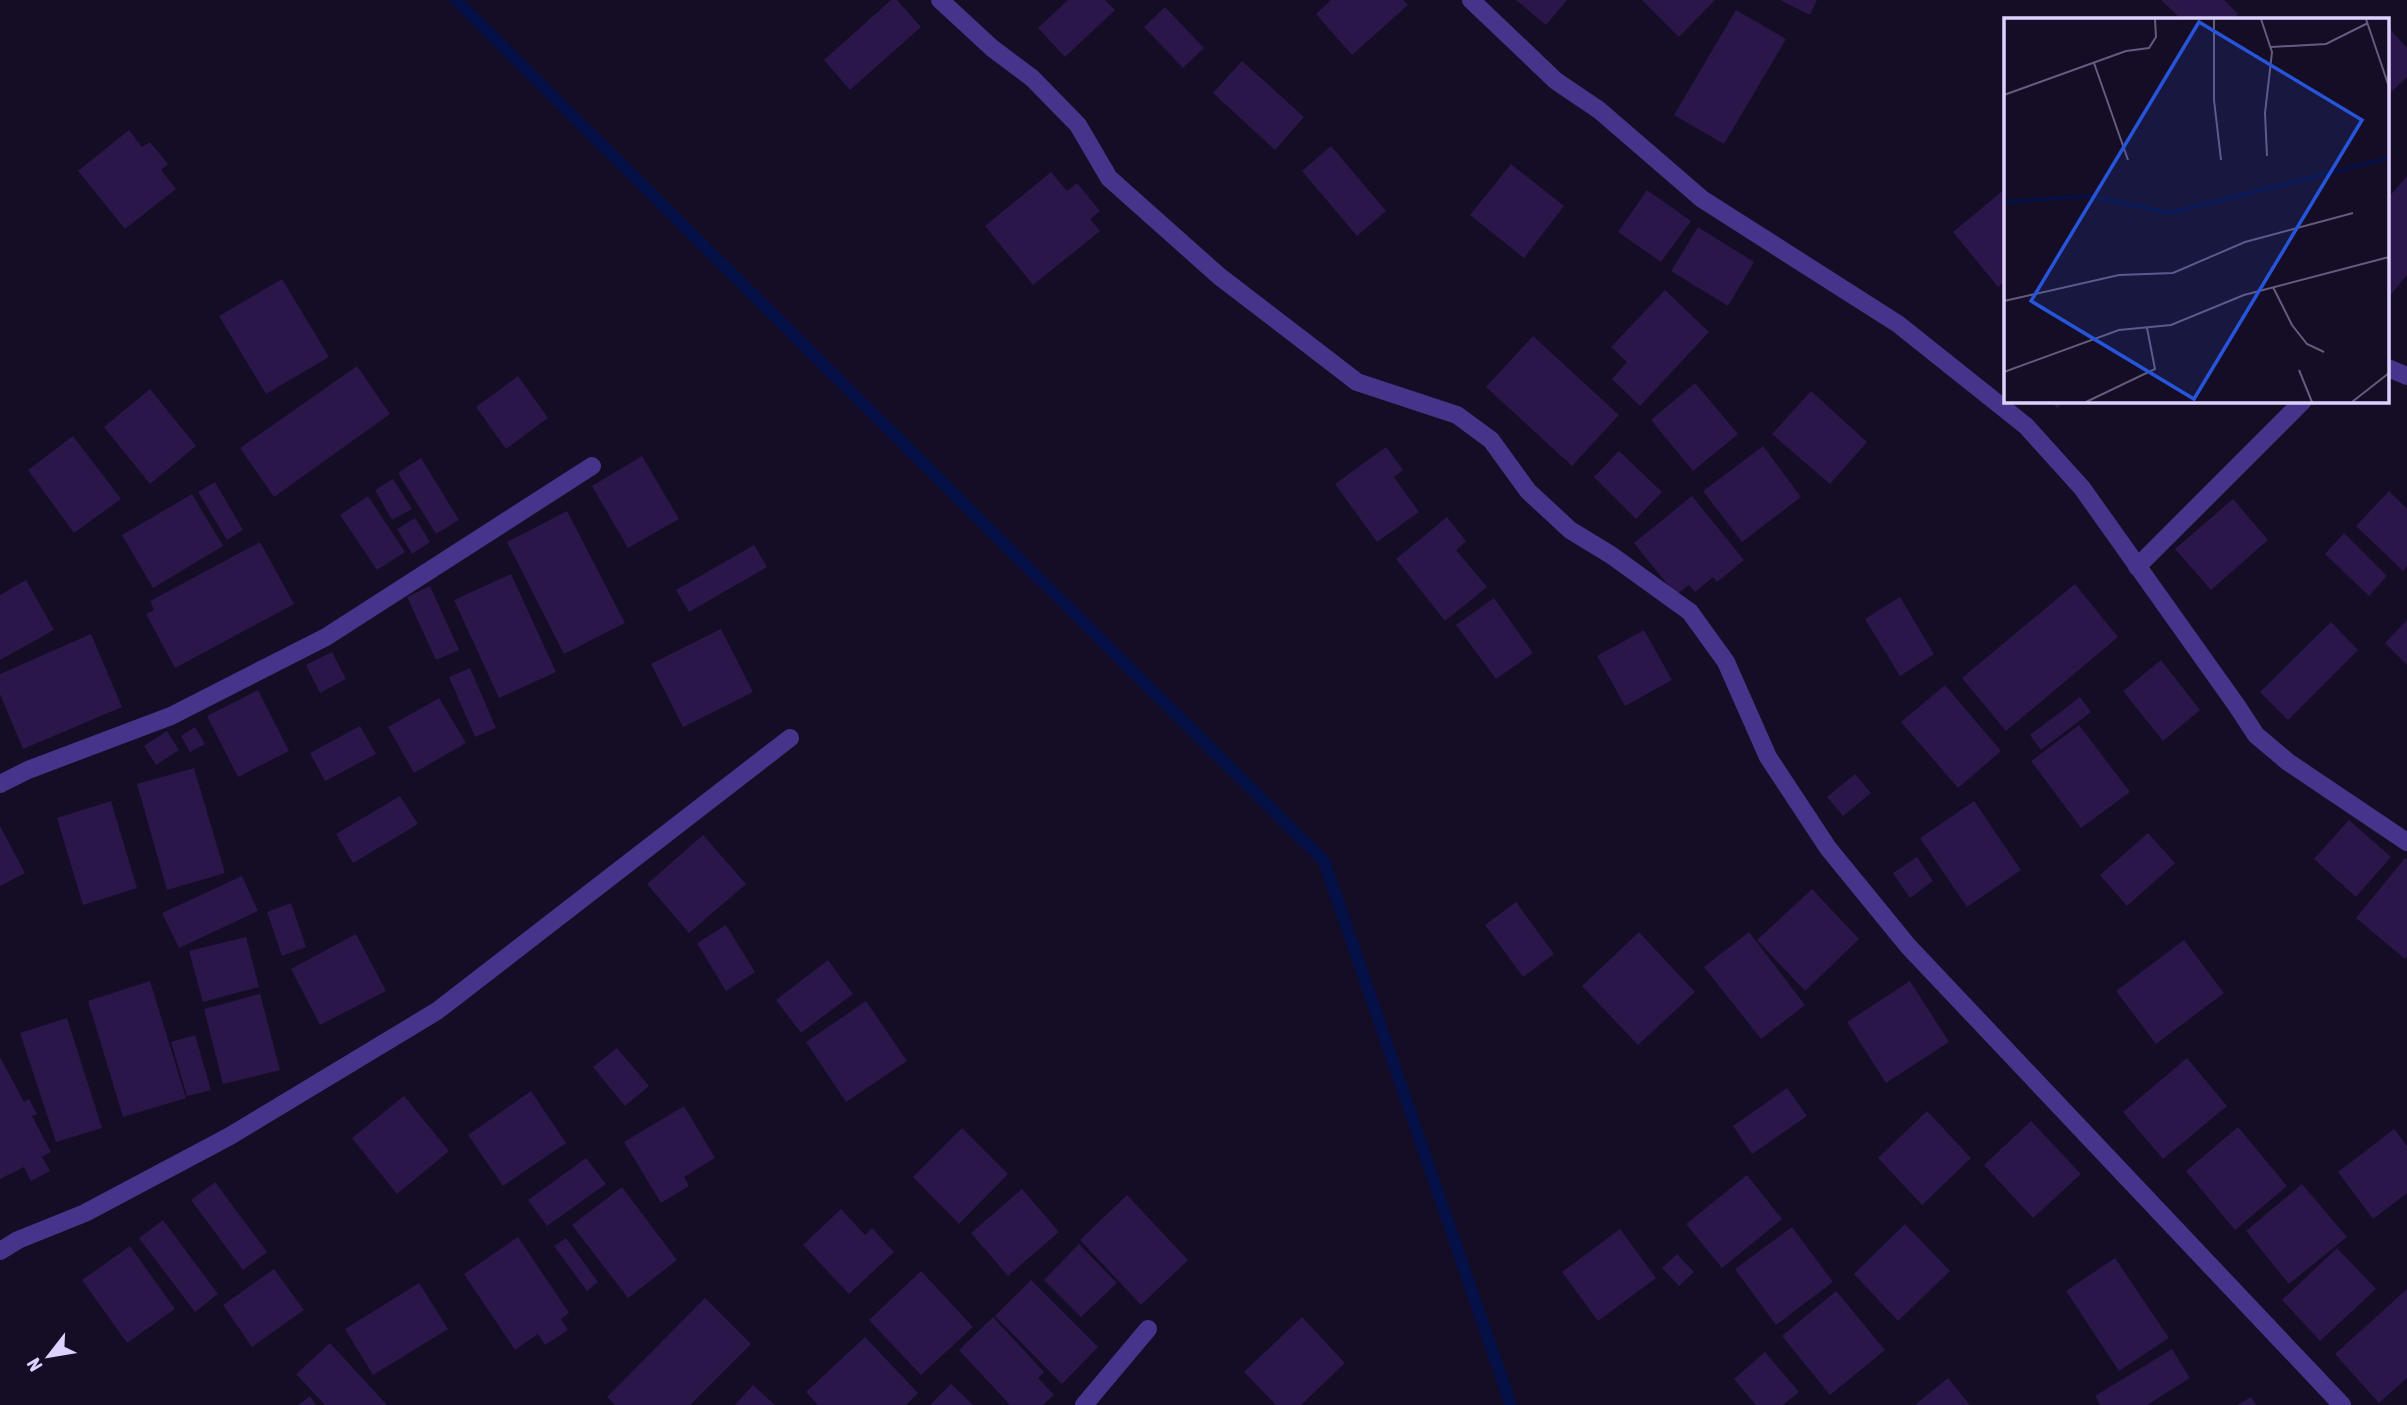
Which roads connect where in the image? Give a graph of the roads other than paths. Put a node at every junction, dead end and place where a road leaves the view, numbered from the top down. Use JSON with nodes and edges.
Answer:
{"nodes":[{"id":1,"x":940,"y":0,"type":"edge"},
{"id":2,"x":1471,"y":0,"type":"edge"},
{"id":3,"x":2390,"y":369,"type":"edge"},
{"id":4,"x":2407,"y":376,"type":"edge"},
{"id":5,"x":2302,"y":402,"type":"edge"},
{"id":6,"x":592,"y":466,"type":"dead end"},
{"id":7,"x":2137,"y":567,"type":"junction"},
{"id":8,"x":790,"y":738,"type":"dead end"},
{"id":9,"x":0,"y":784,"type":"edge"},
{"id":10,"x":2407,"y":842,"type":"edge"},
{"id":11,"x":0,"y":1251,"type":"edge"},
{"id":12,"x":1148,"y":1329,"type":"dead end"},
{"id":13,"x":1084,"y":1405,"type":"edge"},
{"id":14,"x":2342,"y":1405,"type":"edge"}],
"edges":[{"from":1,"to":14,"type":"street"},
{"from":2,"to":7,"type":"street"},
{"from":3,"to":4,"type":"street"},
{"from":5,"to":7,"type":"street"},
{"from":6,"to":9,"type":"street"},
{"from":7,"to":10,"type":"street"},
{"from":8,"to":11,"type":"street"},
{"from":12,"to":13,"type":"street"}]}
